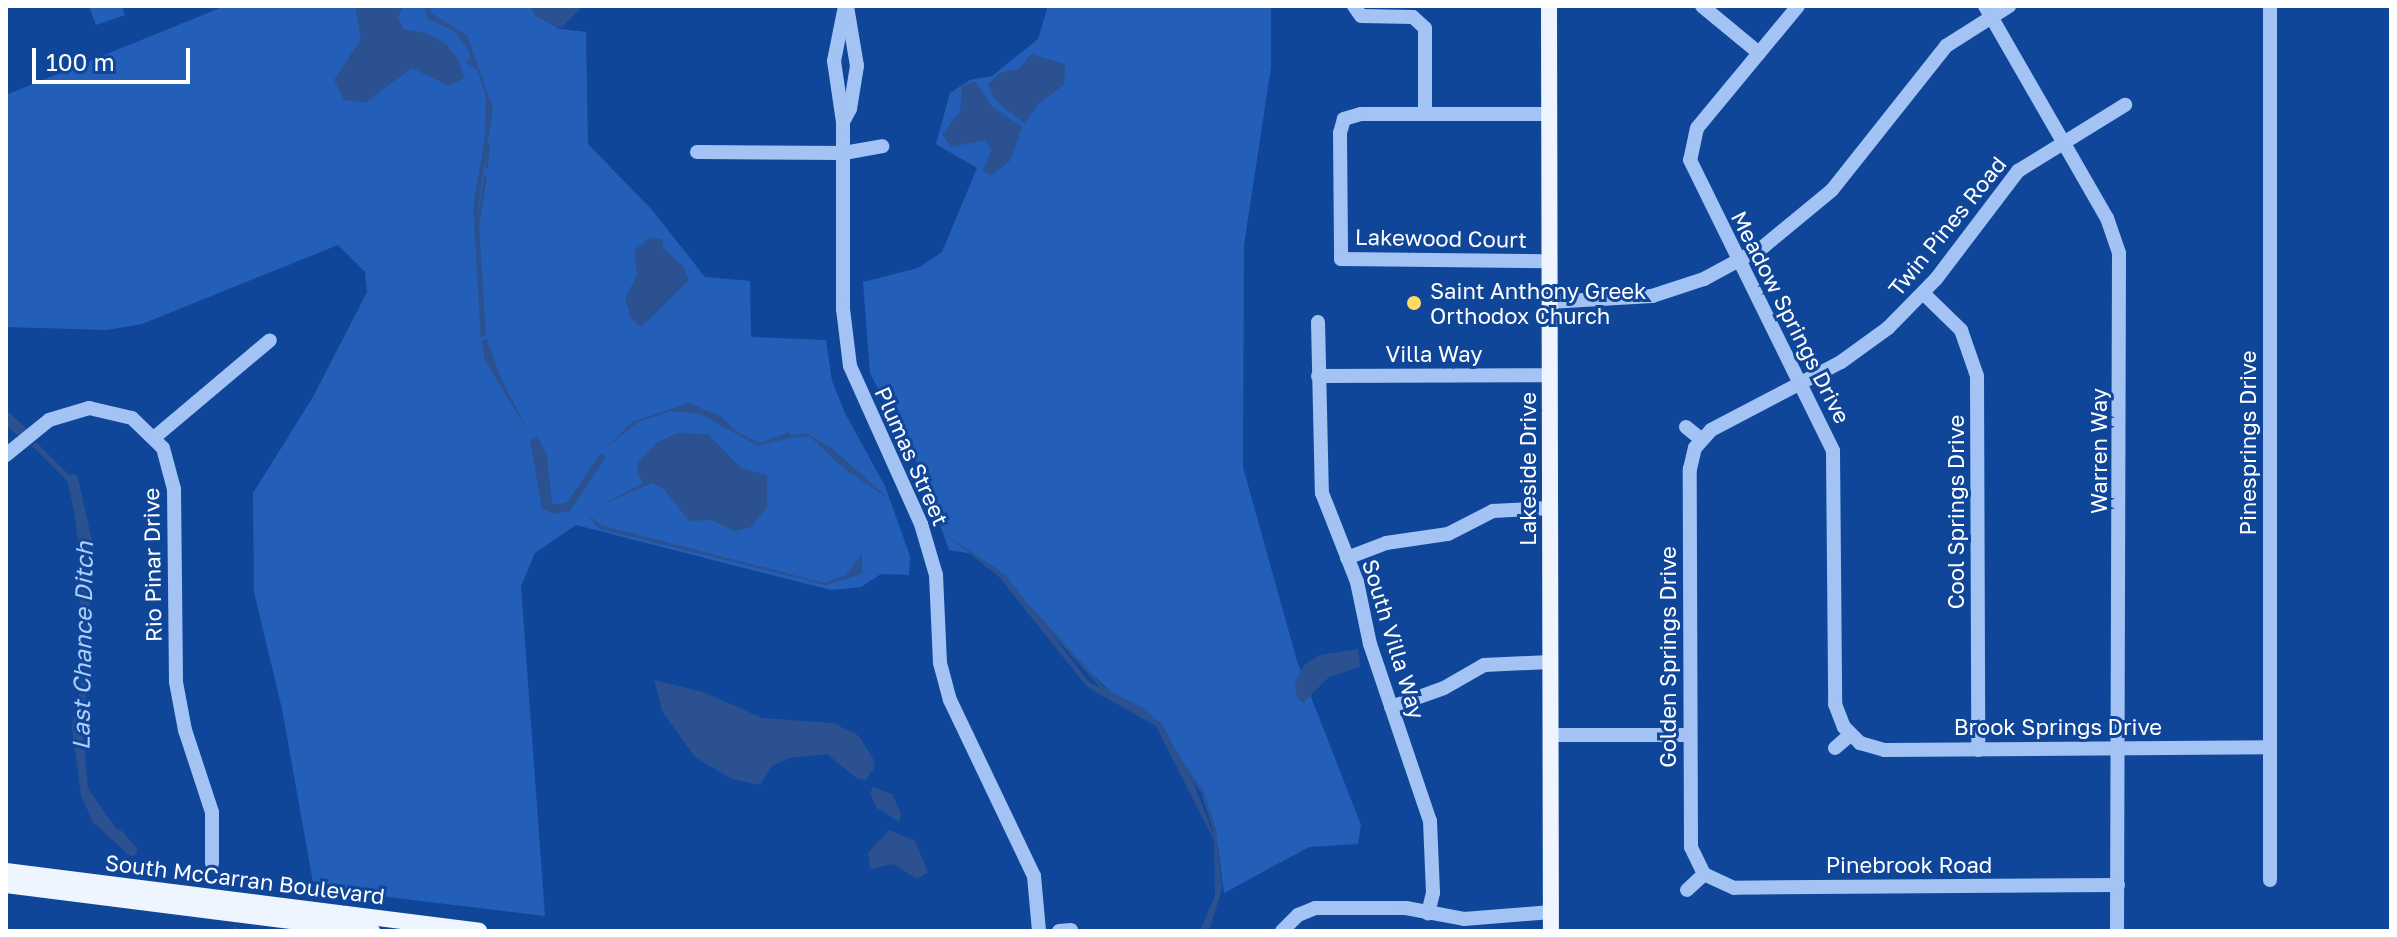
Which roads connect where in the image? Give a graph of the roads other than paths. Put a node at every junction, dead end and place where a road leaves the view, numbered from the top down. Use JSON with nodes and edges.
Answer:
{"nodes":[{"id":1,"x":846,"y":6,"type":"edge"},
{"id":2,"x":1354,"y":6,"type":"edge"},
{"id":3,"x":1549,"y":6,"type":"edge"},
{"id":4,"x":1702,"y":6,"type":"edge"},
{"id":5,"x":1798,"y":6,"type":"edge"},
{"id":6,"x":2009,"y":6,"type":"edge"},
{"id":7,"x":2270,"y":6,"type":"edge"},
{"id":8,"x":1988,"y":11,"type":"edge"},
{"id":9,"x":1759,"y":53,"type":"junction"},
{"id":10,"x":2125,"y":105,"type":"dead end"},
{"id":11,"x":1425,"y":113,"type":"junction"},
{"id":12,"x":1549,"y":114,"type":"junction"},
{"id":13,"x":843,"y":122,"type":"junction"},
{"id":14,"x":2063,"y":141,"type":"junction"},
{"id":15,"x":882,"y":146,"type":"dead end"},
{"id":16,"x":697,"y":152,"type":"dead end"},
{"id":17,"x":844,"y":153,"type":"junction"},
{"id":18,"x":1549,"y":261,"type":"junction"},
{"id":19,"x":1739,"y":261,"type":"junction"},
{"id":20,"x":1924,"y":294,"type":"junction"},
{"id":21,"x":1549,"y":302,"type":"junction"},
{"id":22,"x":1318,"y":322,"type":"dead end"},
{"id":23,"x":270,"y":340,"type":"dead end"},
{"id":24,"x":1549,"y":375,"type":"junction"},
{"id":25,"x":1318,"y":376,"type":"junction"},
{"id":26,"x":1802,"y":383,"type":"junction"},
{"id":27,"x":1686,"y":427,"type":"dead end"},
{"id":28,"x":155,"y":437,"type":"junction"},
{"id":29,"x":1701,"y":439,"type":"junction"},
{"id":30,"x":6,"y":455,"type":"edge"},
{"id":31,"x":1550,"y":508,"type":"junction"},
{"id":32,"x":1347,"y":558,"type":"junction"},
{"id":33,"x":1550,"y":662,"type":"junction"},
{"id":34,"x":1391,"y":707,"type":"junction"},
{"id":35,"x":1550,"y":735,"type":"junction"},
{"id":36,"x":1690,"y":735,"type":"junction"},
{"id":37,"x":1850,"y":735,"type":"junction"},
{"id":38,"x":2270,"y":747,"type":"junction"},
{"id":39,"x":1835,"y":748,"type":"dead end"},
{"id":40,"x":2120,"y":748,"type":"junction"},
{"id":41,"x":1978,"y":750,"type":"junction"},
{"id":42,"x":212,"y":863,"type":"dead end"},
{"id":43,"x":6,"y":871,"type":"edge"},
{"id":44,"x":1704,"y":874,"type":"junction"},
{"id":45,"x":2270,"y":880,"type":"dead end"},
{"id":46,"x":6,"y":885,"type":"edge"},
{"id":47,"x":2118,"y":885,"type":"junction"},
{"id":48,"x":1687,"y":890,"type":"dead end"},
{"id":49,"x":1551,"y":912,"type":"junction"},
{"id":50,"x":1428,"y":913,"type":"junction"},
{"id":51,"x":372,"y":931,"type":"edge"},
{"id":52,"x":479,"y":931,"type":"edge"},
{"id":53,"x":1039,"y":931,"type":"edge"},
{"id":54,"x":1282,"y":931,"type":"edge"},
{"id":55,"x":1551,"y":931,"type":"edge"},
{"id":56,"x":2117,"y":931,"type":"edge"}],
"edges":[{"from":1,"to":13,"type":"street","name":"Plumas Street"},
{"from":1,"to":13,"type":"street","name":"Plumas Street"},
{"from":2,"to":11,"type":"street"},
{"from":3,"to":12,"type":"main road","name":"Lakeside Drive"},
{"from":4,"to":9,"type":"street"},
{"from":5,"to":9,"type":"street","name":"Meadow Springs Drive"},
{"from":6,"to":8,"type":"street"},
{"from":7,"to":38,"type":"street","name":"Pinesprings Drive"},
{"from":8,"to":14,"type":"street","name":"Warren Way"},
{"from":8,"to":19,"type":"street"},
{"from":9,"to":19,"type":"street","name":"Meadow Springs Drive"},
{"from":10,"to":14,"type":"street","name":"Twin Pines Road"},
{"from":11,"to":12,"type":"street","name":"Lakewood Court"},
{"from":11,"to":18,"type":"street","name":"Lakewood Court"},
{"from":12,"to":18,"type":"main road","name":"Lakeside Drive"},
{"from":13,"to":17,"type":"street","name":"Plumas Street"},
{"from":14,"to":20,"type":"street","name":"Twin Pines Road"},
{"from":14,"to":40,"type":"street","name":"Warren Way"},
{"from":15,"to":17,"type":"street"},
{"from":16,"to":17,"type":"street"},
{"from":17,"to":53,"type":"street","name":"Plumas Street"},
{"from":18,"to":21,"type":"main road","name":"Lakeside Drive"},
{"from":19,"to":21,"type":"street"},
{"from":19,"to":26,"type":"street","name":"Meadow Springs Drive"},
{"from":20,"to":26,"type":"street","name":"Twin Pines Road"},
{"from":20,"to":41,"type":"street","name":"Cool Springs Drive"},
{"from":21,"to":24,"type":"main road","name":"Lakeside Drive"},
{"from":22,"to":25,"type":"street","name":"South Villa Way"},
{"from":23,"to":28,"type":"street"},
{"from":24,"to":25,"type":"street","name":"Villa Way"},
{"from":24,"to":31,"type":"main road","name":"Lakeside Drive"},
{"from":25,"to":32,"type":"street","name":"South Villa Way"},
{"from":26,"to":29,"type":"street","name":"Twin Pines Road"},
{"from":26,"to":37,"type":"street","name":"Meadow Springs Drive"},
{"from":27,"to":29,"type":"street"},
{"from":28,"to":30,"type":"street"},
{"from":28,"to":42,"type":"street","name":"Rio Pinar Drive"},
{"from":29,"to":36,"type":"street","name":"Golden Springs Drive"},
{"from":31,"to":32,"type":"street"},
{"from":31,"to":33,"type":"main road","name":"Lakeside Drive"},
{"from":32,"to":34,"type":"street","name":"South Villa Way"},
{"from":33,"to":34,"type":"street"},
{"from":33,"to":35,"type":"main road","name":"Lakeside Drive"},
{"from":34,"to":50,"type":"street","name":"South Villa Way"},
{"from":35,"to":36,"type":"street"},
{"from":35,"to":49,"type":"main road","name":"Lakeside Drive"},
{"from":36,"to":44,"type":"street","name":"Golden Springs Drive"},
{"from":37,"to":39,"type":"street"},
{"from":37,"to":41,"type":"street","name":"Brook Springs Drive"},
{"from":38,"to":40,"type":"street","name":"Brook Springs Drive"},
{"from":38,"to":45,"type":"street","name":"Pinesprings Drive"},
{"from":40,"to":41,"type":"street","name":"Brook Springs Drive"},
{"from":40,"to":47,"type":"street","name":"Warren Way"},
{"from":43,"to":52,"type":"main road","name":"South McCarran Boulevard"},
{"from":44,"to":47,"type":"street","name":"Pinebrook Road"},
{"from":44,"to":48,"type":"street"},
{"from":46,"to":51,"type":"main road","name":"South McCarran Boulevard"},
{"from":47,"to":56,"type":"street","name":"Warren Way"},
{"from":49,"to":50,"type":"street"},
{"from":49,"to":55,"type":"main road","name":"Lakeside Drive"},
{"from":50,"to":54,"type":"street"}]}
